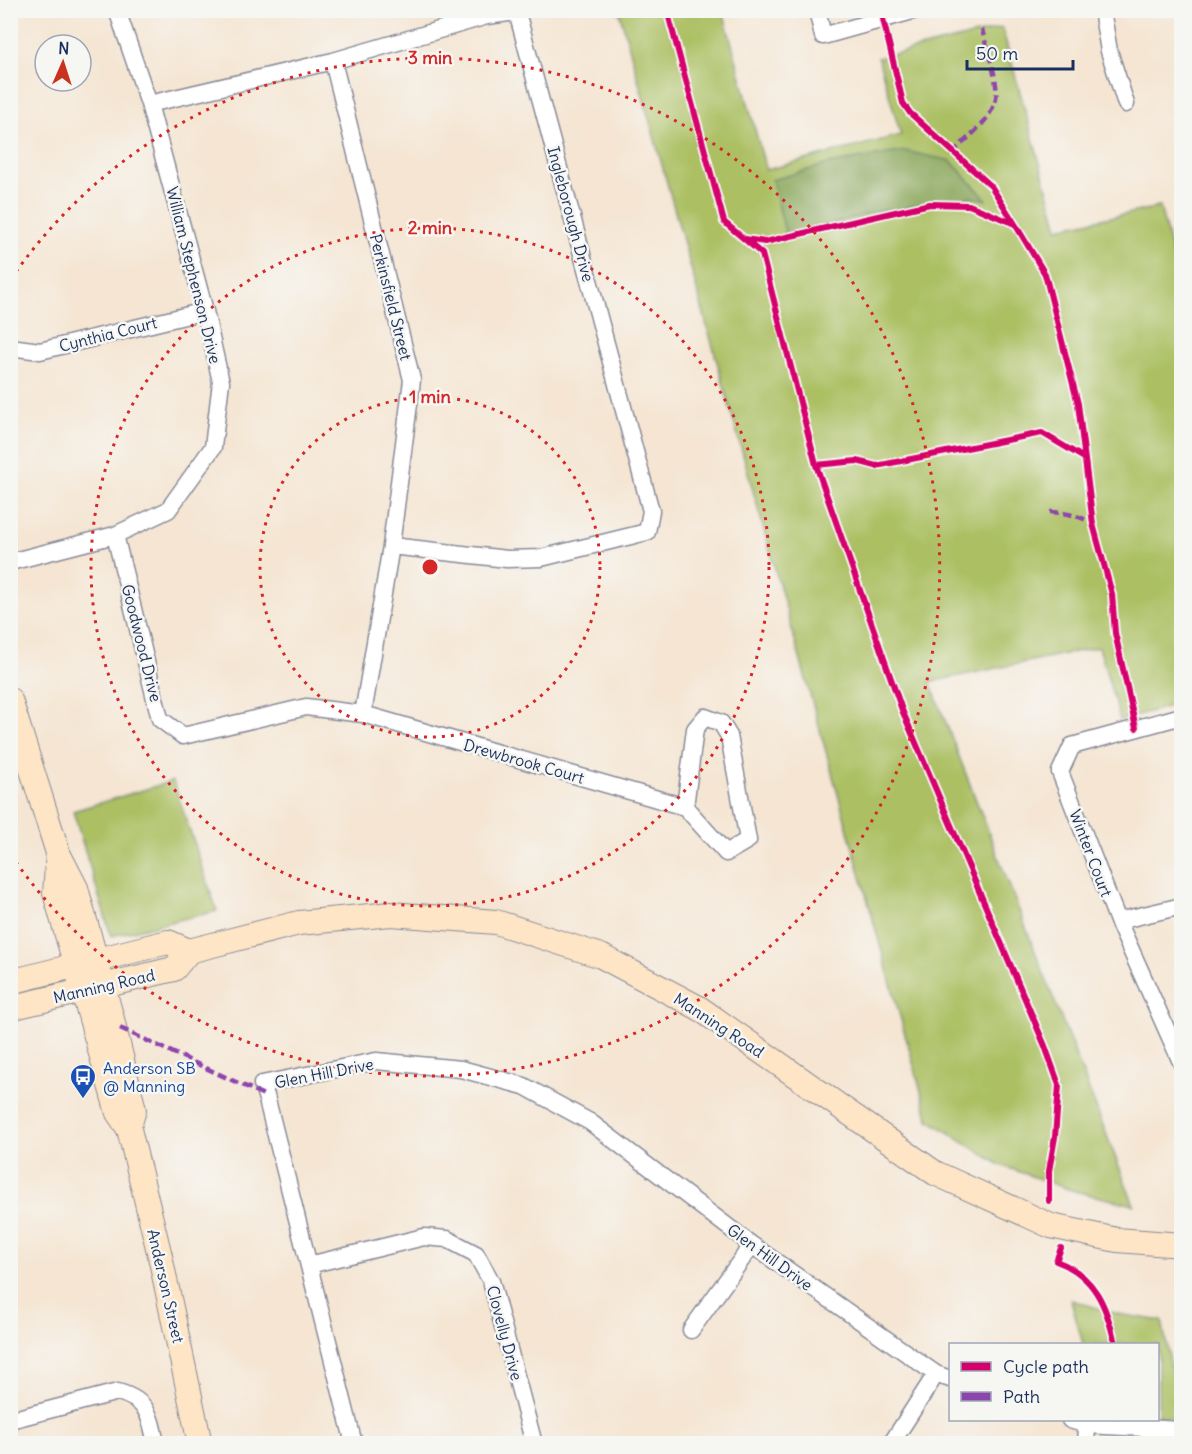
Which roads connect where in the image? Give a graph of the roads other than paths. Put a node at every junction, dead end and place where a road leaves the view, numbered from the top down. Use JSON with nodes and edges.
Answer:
{"nodes":[{"id":1,"x":117,"y":10,"type":"edge"},
{"id":2,"x":817,"y":10,"type":"edge"},
{"id":3,"x":916,"y":10,"type":"edge"},
{"id":4,"x":1102,"y":10,"type":"edge"},
{"id":5,"x":333,"y":61,"type":"junction"},
{"id":6,"x":149,"y":104,"type":"junction"},
{"id":7,"x":1126,"y":104,"type":"dead end"},
{"id":8,"x":205,"y":311,"type":"junction"},
{"id":9,"x":10,"y":347,"type":"edge"},
{"id":10,"x":115,"y":535,"type":"junction"},
{"id":11,"x":391,"y":546,"type":"junction"},
{"id":12,"x":10,"y":562,"type":"edge"},
{"id":13,"x":10,"y":700,"type":"edge"},
{"id":14,"x":363,"y":714,"type":"junction"},
{"id":15,"x":1182,"y":716,"type":"edge"},
{"id":16,"x":685,"y":807,"type":"junction"},
{"id":17,"x":1182,"y":906,"type":"edge"},
{"id":18,"x":1118,"y":921,"type":"junction"},
{"id":19,"x":189,"y":951,"type":"junction"},
{"id":20,"x":86,"y":962,"type":"junction"},
{"id":21,"x":10,"y":982,"type":"edge"},
{"id":22,"x":93,"y":989,"type":"junction"},
{"id":23,"x":10,"y":1008,"type":"edge"},
{"id":24,"x":1182,"y":1064,"type":"edge"},
{"id":25,"x":752,"y":1245,"type":"junction"},
{"id":26,"x":1182,"y":1245,"type":"edge"},
{"id":27,"x":309,"y":1264,"type":"junction"},
{"id":28,"x":691,"y":1330,"type":"dead end"},
{"id":29,"x":944,"y":1377,"type":"edge"},
{"id":30,"x":10,"y":1420,"type":"edge"},
{"id":31,"x":1076,"y":1421,"type":"edge"},
{"id":32,"x":1087,"y":1425,"type":"junction"},
{"id":33,"x":1182,"y":1430,"type":"edge"},
{"id":34,"x":156,"y":1443,"type":"edge"},
{"id":35,"x":200,"y":1443,"type":"edge"},
{"id":36,"x":354,"y":1443,"type":"edge"},
{"id":37,"x":534,"y":1443,"type":"edge"},
{"id":38,"x":891,"y":1443,"type":"edge"},
{"id":39,"x":1086,"y":1443,"type":"edge"}],
"edges":[{"from":1,"to":6,"type":"street","name":"William Stephenson Drive"},
{"from":2,"to":3,"type":"street"},
{"from":4,"to":7,"type":"street"},
{"from":5,"to":6,"type":"street","name":"Ingleborough Drive"},
{"from":5,"to":11,"type":"street","name":"Perkinsfield Street"},
{"from":5,"to":11,"type":"street","name":"Ingleborough Drive"},
{"from":6,"to":8,"type":"street","name":"William Stephenson Drive"},
{"from":8,"to":9,"type":"street","name":"Cynthia Court"},
{"from":8,"to":10,"type":"street","name":"William Stephenson Drive"},
{"from":10,"to":12,"type":"street","name":"William Stephenson Drive"},
{"from":10,"to":14,"type":"street","name":"Goodwood Drive"},
{"from":11,"to":14,"type":"street","name":"Perkinsfield Street"},
{"from":13,"to":20,"type":"main road","name":"Anderson Street"},
{"from":14,"to":16,"type":"street","name":"Drewbrook Court"},
{"from":15,"to":18,"type":"street","name":"Winter Court"},
{"from":16,"to":16,"type":"street"},
{"from":17,"to":18,"type":"street"},
{"from":18,"to":24,"type":"street","name":"Winter Court"},
{"from":19,"to":20,"type":"main road","name":"Manning Road"},
{"from":19,"to":22,"type":"main road","name":"Manning Road"},
{"from":19,"to":26,"type":"main road","name":"Manning Road"},
{"from":20,"to":21,"type":"main road","name":"Manning Road"},
{"from":20,"to":22,"type":"main road","name":"Anderson Street"},
{"from":22,"to":23,"type":"main road","name":"Manning Road"},
{"from":22,"to":35,"type":"main road","name":"Anderson Street"},
{"from":25,"to":27,"type":"street","name":"Glen Hill Drive"},
{"from":25,"to":28,"type":"street"},
{"from":25,"to":29,"type":"street","name":"Glen Hill Drive"},
{"from":27,"to":36,"type":"street","name":"Glen Hill Drive"},
{"from":27,"to":37,"type":"street","name":"Clovelly Drive"},
{"from":29,"to":38,"type":"street"},
{"from":30,"to":34,"type":"street"},
{"from":31,"to":32,"type":"street"},
{"from":32,"to":33,"type":"street"},
{"from":32,"to":39,"type":"street"}]}
